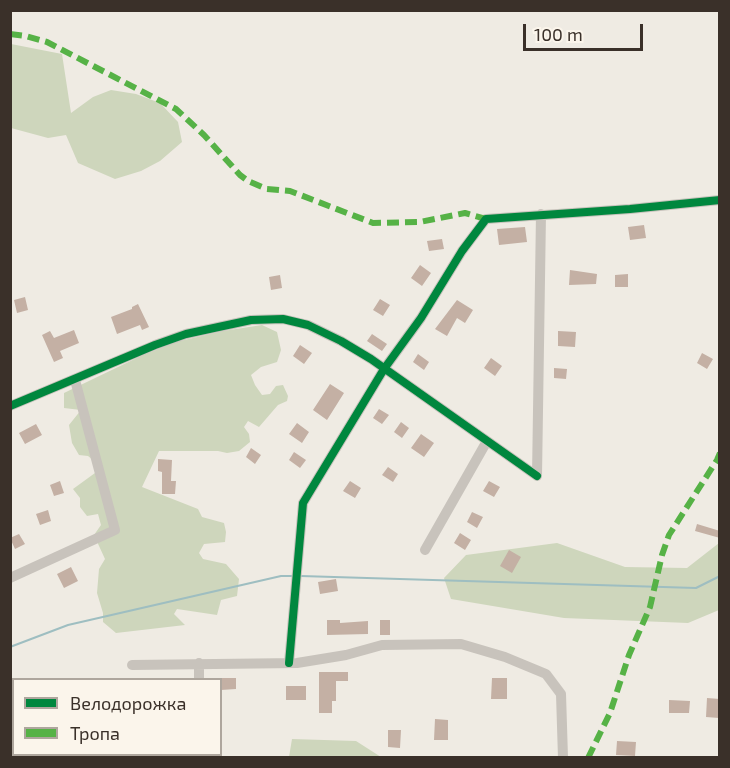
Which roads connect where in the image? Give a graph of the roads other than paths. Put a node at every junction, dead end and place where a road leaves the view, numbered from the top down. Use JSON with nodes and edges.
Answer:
{"nodes":[{"id":1,"x":720,"y":200,"type":"edge"},
{"id":2,"x":541,"y":214,"type":"junction"},
{"id":3,"x":384,"y":369,"type":"junction"},
{"id":4,"x":75,"y":380,"type":"junction"},
{"id":5,"x":10,"y":406,"type":"edge"},
{"id":6,"x":487,"y":441,"type":"junction"},
{"id":7,"x":425,"y":549,"type":"dead end"},
{"id":8,"x":10,"y":578,"type":"edge"},
{"id":9,"x":199,"y":663,"type":"junction"},
{"id":10,"x":290,"y":663,"type":"junction"},
{"id":11,"x":132,"y":665,"type":"dead end"},
{"id":12,"x":199,"y":678,"type":"edge"},
{"id":13,"x":563,"y":758,"type":"edge"}],
"edges":[{"from":1,"to":2,"type":"street"},
{"from":2,"to":3,"type":"street"},
{"from":2,"to":6,"type":"street"},
{"from":3,"to":4,"type":"street"},
{"from":3,"to":6,"type":"street"},
{"from":3,"to":10,"type":"street"},
{"from":4,"to":5,"type":"street"},
{"from":4,"to":8,"type":"street"},
{"from":6,"to":7,"type":"street"},
{"from":9,"to":10,"type":"street"},
{"from":9,"to":11,"type":"street"},
{"from":9,"to":12,"type":"street"},
{"from":10,"to":13,"type":"street"}]}
